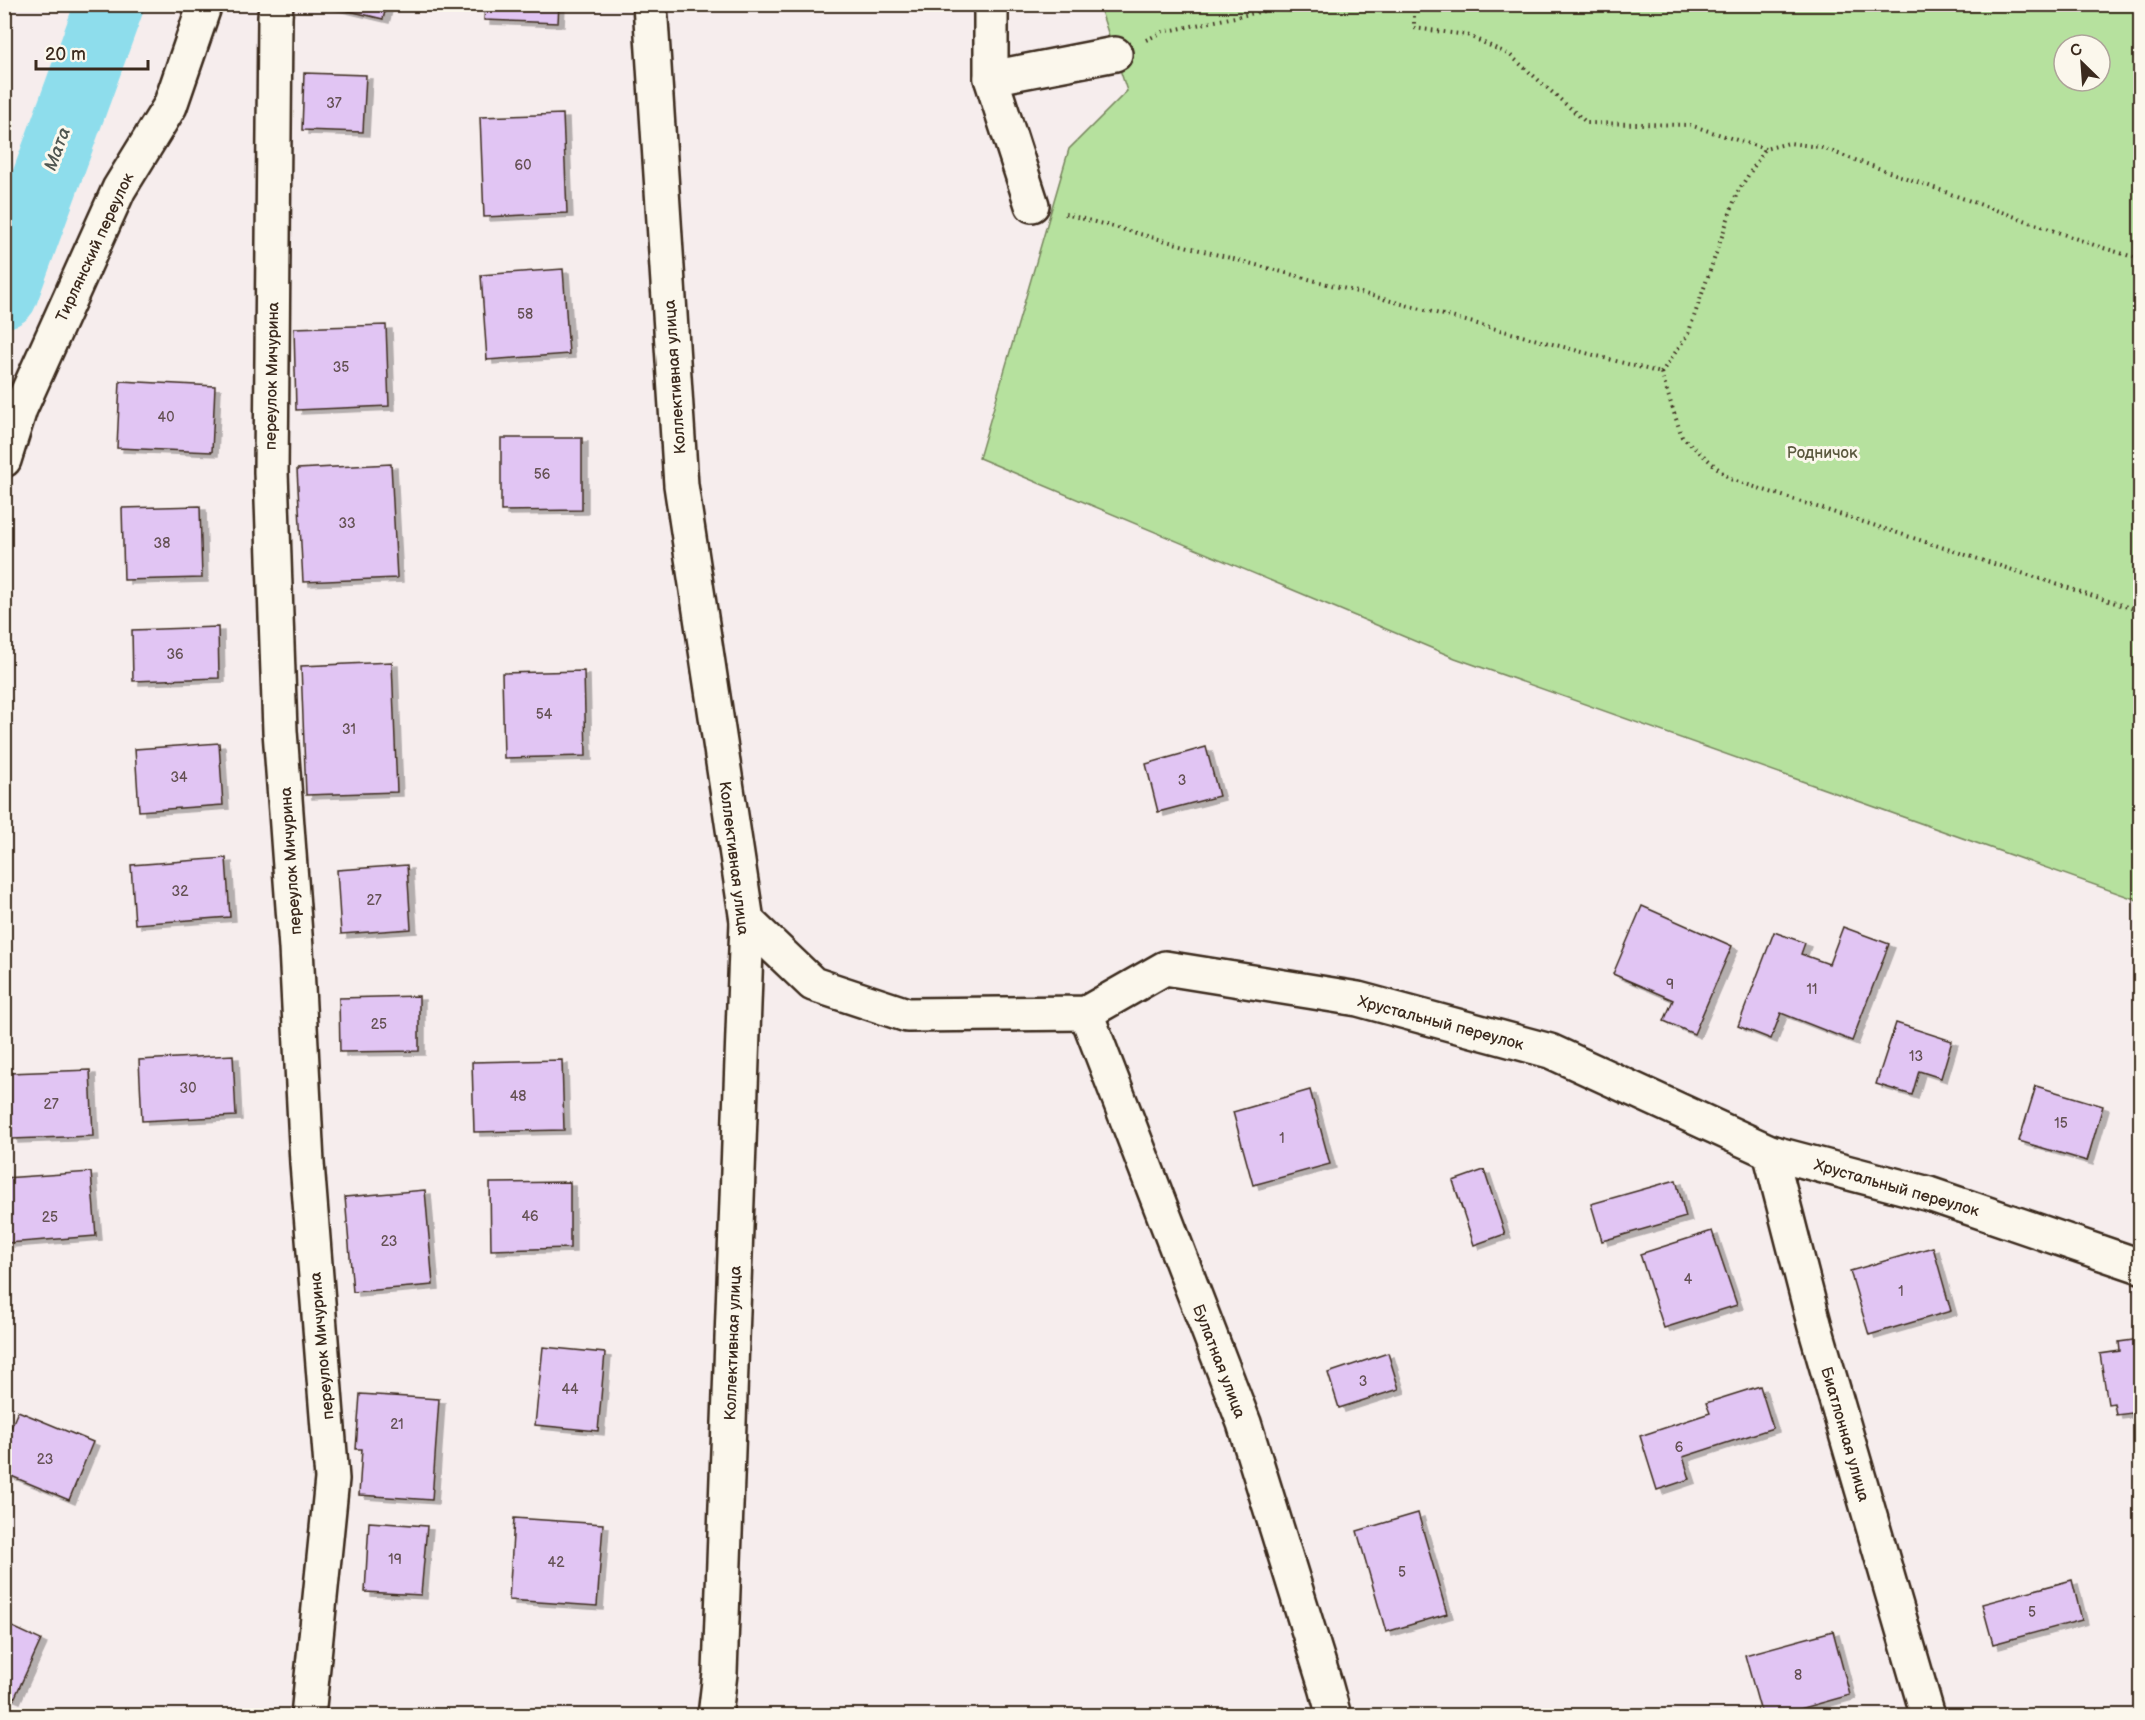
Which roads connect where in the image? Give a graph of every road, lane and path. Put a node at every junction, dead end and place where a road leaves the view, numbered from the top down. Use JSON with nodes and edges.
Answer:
{"nodes":[{"id":1,"x":205,"y":4,"type":"edge"},
{"id":2,"x":276,"y":4,"type":"edge"},
{"id":3,"x":650,"y":4,"type":"edge"},
{"id":4,"x":992,"y":4,"type":"edge"},
{"id":5,"x":1297,"y":4,"type":"edge"},
{"id":6,"x":1414,"y":4,"type":"edge"},
{"id":7,"x":1115,"y":54,"type":"joint"},
{"id":8,"x":991,"y":78,"type":"junction"},
{"id":9,"x":1765,"y":150,"type":"junction"},
{"id":10,"x":1032,"y":206,"type":"joint"},
{"id":11,"x":2140,"y":259,"type":"edge"},
{"id":12,"x":1661,"y":374,"type":"junction"},
{"id":13,"x":4,"y":460,"type":"edge"},
{"id":14,"x":2140,"y":611,"type":"edge"},
{"id":15,"x":747,"y":921,"type":"junction"},
{"id":16,"x":1086,"y":1013,"type":"junction"},
{"id":17,"x":1770,"y":1152,"type":"junction"},
{"id":18,"x":2140,"y":1266,"type":"edge"},
{"id":19,"x":308,"y":1716,"type":"edge"},
{"id":20,"x":715,"y":1716,"type":"edge"},
{"id":21,"x":1334,"y":1716,"type":"edge"},
{"id":22,"x":1928,"y":1716,"type":"edge"}],
"edges":[{"from":1,"to":13,"type":"street","name":"Тирлянский переулок"},
{"from":2,"to":19,"type":"street","name":"переулок Мичурина"},
{"from":3,"to":15,"type":"street","name":"Коллективная улица"},
{"from":4,"to":8,"type":"street"},
{"from":5,"to":7,"type":"path"},
{"from":6,"to":9,"type":"path"},
{"from":7,"to":8,"type":"street"},
{"from":8,"to":10,"type":"street"},
{"from":9,"to":11,"type":"path"},
{"from":9,"to":12,"type":"path"},
{"from":10,"to":12,"type":"path"},
{"from":12,"to":14,"type":"path"},
{"from":15,"to":16,"type":"street","name":"Хрустальный переулок"},
{"from":15,"to":20,"type":"street","name":"Коллективная улица"},
{"from":16,"to":17,"type":"street","name":"Хрустальный переулок"},
{"from":16,"to":21,"type":"street","name":"Булатная улица"},
{"from":17,"to":18,"type":"street","name":"Хрустальный переулок"},
{"from":17,"to":22,"type":"street","name":"Биатлонная улица"}]}
